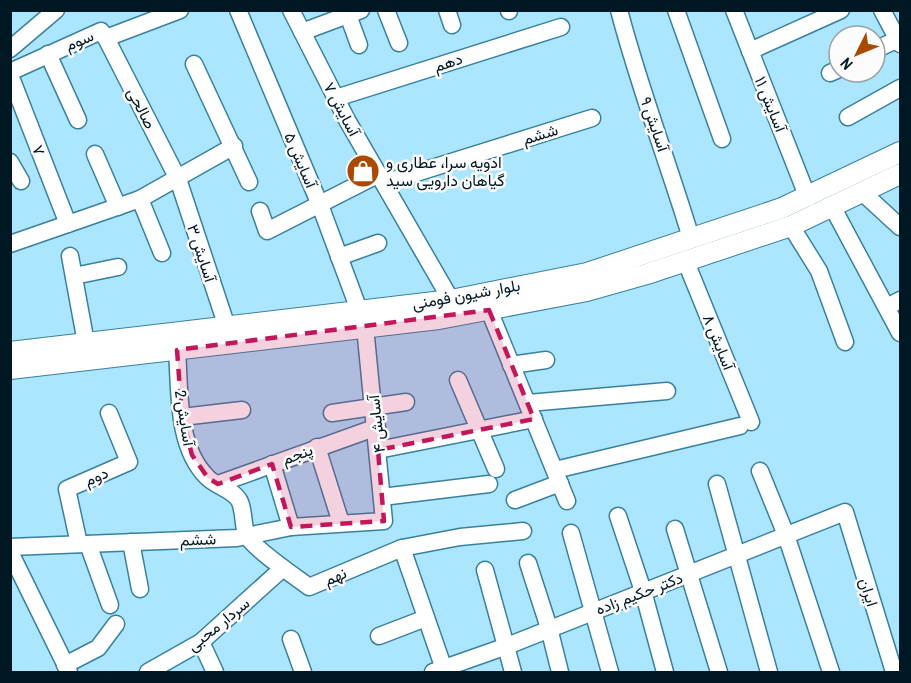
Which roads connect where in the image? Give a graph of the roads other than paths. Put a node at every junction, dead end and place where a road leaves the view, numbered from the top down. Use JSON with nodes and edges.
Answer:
{"nodes":[{"id":1,"x":56,"y":10,"type":"edge"},
{"id":2,"x":180,"y":10,"type":"edge"},
{"id":3,"x":238,"y":10,"type":"edge"},
{"id":4,"x":291,"y":10,"type":"edge"},
{"id":5,"x":386,"y":10,"type":"edge"},
{"id":6,"x":619,"y":10,"type":"edge"},
{"id":7,"x":676,"y":10,"type":"edge"},
{"id":8,"x":735,"y":10,"type":"edge"},
{"id":9,"x":841,"y":10,"type":"edge"},
{"id":10,"x":882,"y":10,"type":"edge"},
{"id":11,"x":354,"y":13,"type":"edge"},
{"id":12,"x":561,"y":27,"type":"dead end"},
{"id":13,"x":302,"y":32,"type":"junction"},
{"id":14,"x":106,"y":38,"type":"junction"},
{"id":15,"x":899,"y":41,"type":"edge"},
{"id":16,"x":399,"y":43,"type":"dead end"},
{"id":17,"x":359,"y":45,"type":"dead end"},
{"id":18,"x":10,"y":50,"type":"edge"},
{"id":19,"x":750,"y":51,"type":"junction"},
{"id":20,"x":48,"y":54,"type":"junction"},
{"id":21,"x":194,"y":64,"type":"dead end"},
{"id":22,"x":10,"y":74,"type":"edge"},
{"id":23,"x":900,"y":88,"type":"edge"},
{"id":24,"x":336,"y":98,"type":"junction"},
{"id":25,"x":848,"y":117,"type":"dead end"},
{"id":26,"x":592,"y":118,"type":"dead end"},
{"id":27,"x":78,"y":120,"type":"dead end"},
{"id":28,"x":722,"y":139,"type":"dead end"},
{"id":29,"x":234,"y":146,"type":"junction"},
{"id":30,"x":900,"y":152,"type":"edge"},
{"id":31,"x":95,"y":154,"type":"dead end"},
{"id":32,"x":10,"y":162,"type":"edge"},
{"id":33,"x":900,"y":174,"type":"edge"},
{"id":34,"x":178,"y":179,"type":"junction"},
{"id":35,"x":381,"y":179,"type":"junction"},
{"id":36,"x":21,"y":181,"type":"dead end"},
{"id":37,"x":249,"y":182,"type":"dead end"},
{"id":38,"x":862,"y":192,"type":"junction"},
{"id":39,"x":808,"y":198,"type":"junction"},
{"id":40,"x":140,"y":199,"type":"junction"},
{"id":41,"x":320,"y":205,"type":"junction"},
{"id":42,"x":118,"y":207,"type":"junction"},
{"id":43,"x":832,"y":208,"type":"junction"},
{"id":44,"x":260,"y":212,"type":"dead end"},
{"id":45,"x":68,"y":224,"type":"junction"},
{"id":46,"x":791,"y":226,"type":"junction"},
{"id":47,"x":900,"y":227,"type":"edge"},
{"id":48,"x":691,"y":238,"type":"junction"},
{"id":49,"x":378,"y":243,"type":"dead end"},
{"id":50,"x":10,"y":244,"type":"edge"},
{"id":51,"x":162,"y":253,"type":"dead end"},
{"id":52,"x":70,"y":256,"type":"dead end"},
{"id":53,"x":339,"y":257,"type":"junction"},
{"id":54,"x":686,"y":262,"type":"junction"},
{"id":55,"x":118,"y":267,"type":"dead end"},
{"id":56,"x":74,"y":276,"type":"junction"},
{"id":57,"x":554,"y":287,"type":"junction"},
{"id":58,"x":451,"y":300,"type":"junction"},
{"id":59,"x":894,"y":303,"type":"edge"},
{"id":60,"x":489,"y":310,"type":"junction"},
{"id":61,"x":362,"y":318,"type":"junction"},
{"id":62,"x":226,"y":327,"type":"junction"},
{"id":63,"x":900,"y":333,"type":"edge"},
{"id":64,"x":845,"y":342,"type":"dead end"},
{"id":65,"x":86,"y":343,"type":"junction"},
{"id":66,"x":177,"y":350,"type":"junction"},
{"id":67,"x":10,"y":352,"type":"edge"},
{"id":68,"x":546,"y":360,"type":"dead end"},
{"id":69,"x":511,"y":365,"type":"junction"},
{"id":70,"x":10,"y":369,"type":"edge"},
{"id":71,"x":458,"y":380,"type":"dead end"},
{"id":72,"x":667,"y":391,"type":"dead end"},
{"id":73,"x":406,"y":402,"type":"dead end"},
{"id":74,"x":528,"y":403,"type":"junction"},
{"id":75,"x":374,"y":406,"type":"junction"},
{"id":76,"x":242,"y":410,"type":"dead end"},
{"id":77,"x":109,"y":412,"type":"dead end"},
{"id":78,"x":332,"y":413,"type":"dead end"},
{"id":79,"x":182,"y":417,"type":"junction"},
{"id":80,"x":534,"y":419,"type":"junction"},
{"id":81,"x":377,"y":427,"type":"junction"},
{"id":82,"x":481,"y":429,"type":"junction"},
{"id":83,"x":317,"y":447,"type":"junction"},
{"id":84,"x":378,"y":450,"type":"junction"},
{"id":85,"x":272,"y":464,"type":"junction"},
{"id":86,"x":760,"y":471,"type":"dead end"},
{"id":87,"x":557,"y":477,"type":"junction"},
{"id":88,"x":218,"y":484,"type":"junction"},
{"id":89,"x":717,"y":484,"type":"dead end"},
{"id":90,"x":382,"y":497,"type":"junction"},
{"id":91,"x":515,"y":500,"type":"dead end"},
{"id":92,"x":567,"y":501,"type":"dead end"},
{"id":93,"x":845,"y":512,"type":"joint"},
{"id":94,"x":618,"y":516,"type":"dead end"},
{"id":95,"x":384,"y":521,"type":"joint"},
{"id":96,"x":341,"y":523,"type":"junction"},
{"id":97,"x":291,"y":527,"type":"junction"},
{"id":98,"x":675,"y":529,"type":"dead end"},
{"id":99,"x":523,"y":531,"type":"dead end"},
{"id":100,"x":571,"y":533,"type":"dead end"},
{"id":101,"x":786,"y":535,"type":"junction"},
{"id":102,"x":247,"y":536,"type":"junction"},
{"id":103,"x":131,"y":542,"type":"junction"},
{"id":104,"x":84,"y":544,"type":"junction"},
{"id":105,"x":10,"y":547,"type":"edge"},
{"id":106,"x":402,"y":548,"type":"junction"},
{"id":107,"x":10,"y":552,"type":"edge"},
{"id":108,"x":736,"y":555,"type":"junction"},
{"id":109,"x":528,"y":563,"type":"dead end"},
{"id":110,"x":283,"y":568,"type":"junction"},
{"id":111,"x":485,"y":570,"type":"dead end"},
{"id":112,"x":689,"y":573,"type":"junction"},
{"id":113,"x":140,"y":589,"type":"dead end"},
{"id":114,"x":643,"y":591,"type":"junction"},
{"id":115,"x":110,"y":605,"type":"dead end"},
{"id":116,"x":593,"y":611,"type":"junction"},
{"id":117,"x":426,"y":618,"type":"junction"},
{"id":118,"x":116,"y":624,"type":"dead end"},
{"id":119,"x":549,"y":628,"type":"junction"},
{"id":120,"x":379,"y":636,"type":"dead end"},
{"id":121,"x":291,"y":639,"type":"dead end"},
{"id":122,"x":201,"y":642,"type":"junction"},
{"id":123,"x":507,"y":646,"type":"junction"},
{"id":124,"x":67,"y":669,"type":"edge"},
{"id":125,"x":441,"y":671,"type":"edge"},
{"id":126,"x":148,"y":672,"type":"edge"},
{"id":127,"x":215,"y":672,"type":"edge"},
{"id":128,"x":303,"y":672,"type":"edge"},
{"id":129,"x":513,"y":672,"type":"edge"},
{"id":130,"x":560,"y":672,"type":"edge"},
{"id":131,"x":610,"y":672,"type":"edge"},
{"id":132,"x":664,"y":672,"type":"edge"},
{"id":133,"x":719,"y":672,"type":"edge"},
{"id":134,"x":769,"y":672,"type":"edge"},
{"id":135,"x":831,"y":672,"type":"edge"},
{"id":136,"x":894,"y":672,"type":"edge"}],
"edges":[{"from":1,"to":18,"type":"street"},
{"from":2,"to":14,"type":"street","name":"سوم"},
{"from":3,"to":41,"type":"street","name":"آسایش ۵"},
{"from":4,"to":13,"type":"street","name":"آسایش ۷"},
{"from":5,"to":16,"type":"street"},
{"from":6,"to":48,"type":"street","name":"آسایش ۹"},
{"from":7,"to":28,"type":"street"},
{"from":8,"to":19,"type":"street","name":"آسایش ۱۱"},
{"from":9,"to":19,"type":"street"},
{"from":10,"to":15,"type":"street"},
{"from":11,"to":13,"type":"street"},
{"from":11,"to":17,"type":"street"},
{"from":12,"to":24,"type":"street","name":"دهم"},
{"from":13,"to":24,"type":"street","name":"آسایش ۷"},
{"from":14,"to":20,"type":"street","name":"سوم"},
{"from":14,"to":34,"type":"street","name":"صالحی"},
{"from":19,"to":39,"type":"street","name":"آسایش ۱۱"},
{"from":20,"to":22,"type":"street","name":"سوم"},
{"from":20,"to":27,"type":"street"},
{"from":21,"to":29,"type":"street"},
{"from":22,"to":45,"type":"street","name":"۷"},
{"from":23,"to":25,"type":"street"},
{"from":24,"to":35,"type":"street","name":"آسایش ۷"},
{"from":26,"to":35,"type":"street","name":"ششم"},
{"from":29,"to":34,"type":"street"},
{"from":29,"to":37,"type":"street"},
{"from":30,"to":39,"type":"main road","name":"بلوار شیون فومنی"},
{"from":31,"to":42,"type":"street"},
{"from":32,"to":36,"type":"street"},
{"from":33,"to":38,"type":"main road","name":"بلوار شیون فومنی"},
{"from":34,"to":40,"type":"street"},
{"from":34,"to":62,"type":"street","name":"آسایش ۳"},
{"from":35,"to":41,"type":"street","name":"ششم"},
{"from":35,"to":58,"type":"street","name":"آسایش ۷"},
{"from":38,"to":43,"type":"main road","name":"بلوار شیون فومنی"},
{"from":38,"to":47,"type":"street"},
{"from":39,"to":48,"type":"main road","name":"بلوار شیون فومنی"},
{"from":40,"to":42,"type":"street"},
{"from":40,"to":51,"type":"street"},
{"from":41,"to":44,"type":"street","name":"ششم"},
{"from":41,"to":53,"type":"street","name":"آسایش ۵"},
{"from":42,"to":45,"type":"street"},
{"from":43,"to":46,"type":"main road","name":"بلوار شیون فومنی"},
{"from":43,"to":59,"type":"street"},
{"from":45,"to":50,"type":"street"},
{"from":46,"to":54,"type":"main road","name":"بلوار شیون فومنی"},
{"from":46,"to":64,"type":"street"},
{"from":48,"to":57,"type":"main road","name":"بلوار شیون فومنی"},
{"from":49,"to":53,"type":"street"},
{"from":52,"to":56,"type":"street"},
{"from":53,"to":61,"type":"street","name":"آسایش ۵"},
{"from":54,"to":57,"type":"main road","name":"بلوار شیون فومنی"},
{"from":54,"to":87,"type":"street","name":"آسایش ۸"},
{"from":55,"to":56,"type":"street"},
{"from":56,"to":65,"type":"street"},
{"from":57,"to":58,"type":"main road","name":"بلوار شیون فومنی"},
{"from":57,"to":60,"type":"main road","name":"بلوار شیون فومنی"},
{"from":58,"to":61,"type":"main road","name":"بلوار شیون فومنی"},
{"from":59,"to":63,"type":"street"},
{"from":60,"to":61,"type":"main road","name":"بلوار شیون فومنی"},
{"from":60,"to":69,"type":"street"},
{"from":61,"to":62,"type":"main road","name":"بلوار شیون فومنی"},
{"from":61,"to":66,"type":"main road","name":"بلوار شیون فومنی"},
{"from":61,"to":75,"type":"street","name":"آسایش ۴"},
{"from":62,"to":65,"type":"main road","name":"بلوار شیون فومنی"},
{"from":65,"to":67,"type":"main road","name":"بلوار شیون فومنی"},
{"from":66,"to":70,"type":"main road","name":"بلوار شیون فومنی"},
{"from":66,"to":79,"type":"street","name":"آسایش 2"},
{"from":68,"to":69,"type":"street"},
{"from":69,"to":74,"type":"street"},
{"from":71,"to":82,"type":"street"},
{"from":72,"to":74,"type":"street"},
{"from":73,"to":75,"type":"street"},
{"from":74,"to":80,"type":"street"},
{"from":75,"to":78,"type":"street"},
{"from":75,"to":81,"type":"street","name":"آسایش ۴"},
{"from":76,"to":79,"type":"street"},
{"from":77,"to":104,"type":"street","name":"دوم"},
{"from":79,"to":88,"type":"street","name":"آسایش 2"},
{"from":80,"to":82,"type":"street"},
{"from":80,"to":87,"type":"street"},
{"from":81,"to":83,"type":"street","name":"پنجم"},
{"from":81,"to":84,"type":"street","name":"آسایش ۴"},
{"from":82,"to":84,"type":"street"},
{"from":82,"to":90,"type":"street"},
{"from":83,"to":85,"type":"street","name":"پنجم"},
{"from":83,"to":96,"type":"street"},
{"from":84,"to":90,"type":"street","name":"آسایش ۴"},
{"from":85,"to":88,"type":"street","name":"پنجم"},
{"from":85,"to":97,"type":"street"},
{"from":86,"to":101,"type":"street"},
{"from":87,"to":91,"type":"street"},
{"from":87,"to":92,"type":"street"},
{"from":88,"to":102,"type":"street","name":"آسایش 2"},
{"from":89,"to":108,"type":"street"},
{"from":90,"to":95,"type":"street","name":"آسایش ۴"},
{"from":93,"to":101,"type":"street","name":"دکتر حکیم زاده"},
{"from":93,"to":136,"type":"street","name":"ایران"},
{"from":94,"to":114,"type":"street"},
{"from":95,"to":96,"type":"street","name":"ششم"},
{"from":96,"to":97,"type":"street","name":"ششم"},
{"from":97,"to":102,"type":"street","name":"ششم"},
{"from":98,"to":112,"type":"street"},
{"from":99,"to":106,"type":"street"},
{"from":100,"to":116,"type":"street"},
{"from":101,"to":108,"type":"street","name":"دکتر حکیم زاده"},
{"from":101,"to":135,"type":"street"},
{"from":102,"to":103,"type":"street","name":"ششم"},
{"from":102,"to":110,"type":"street","name":"نهم"},
{"from":103,"to":104,"type":"street","name":"ششم"},
{"from":103,"to":113,"type":"street"},
{"from":104,"to":105,"type":"street","name":"ششم"},
{"from":104,"to":115,"type":"street"},
{"from":106,"to":110,"type":"street","name":"نهم"},
{"from":106,"to":117,"type":"street"},
{"from":107,"to":124,"type":"street"},
{"from":108,"to":112,"type":"street","name":"دکتر حکیم زاده"},
{"from":108,"to":134,"type":"street"},
{"from":109,"to":119,"type":"street"},
{"from":110,"to":122,"type":"street","name":"سردار محبی"},
{"from":111,"to":123,"type":"street"},
{"from":112,"to":114,"type":"street","name":"دکتر حکیم زاده"},
{"from":112,"to":133,"type":"street"},
{"from":114,"to":116,"type":"street","name":"دکتر حکیم زاده"},
{"from":114,"to":132,"type":"street"},
{"from":116,"to":119,"type":"street","name":"دکتر حکیم زاده"},
{"from":116,"to":131,"type":"street"},
{"from":117,"to":120,"type":"street"},
{"from":117,"to":125,"type":"street"},
{"from":118,"to":124,"type":"street"},
{"from":119,"to":123,"type":"street","name":"دکتر حکیم زاده"},
{"from":119,"to":130,"type":"street"},
{"from":121,"to":128,"type":"street"},
{"from":122,"to":126,"type":"street","name":"سردار محبی"},
{"from":122,"to":127,"type":"street"},
{"from":123,"to":125,"type":"street","name":"دکتر حکیم زاده"},
{"from":123,"to":129,"type":"street"}]}
